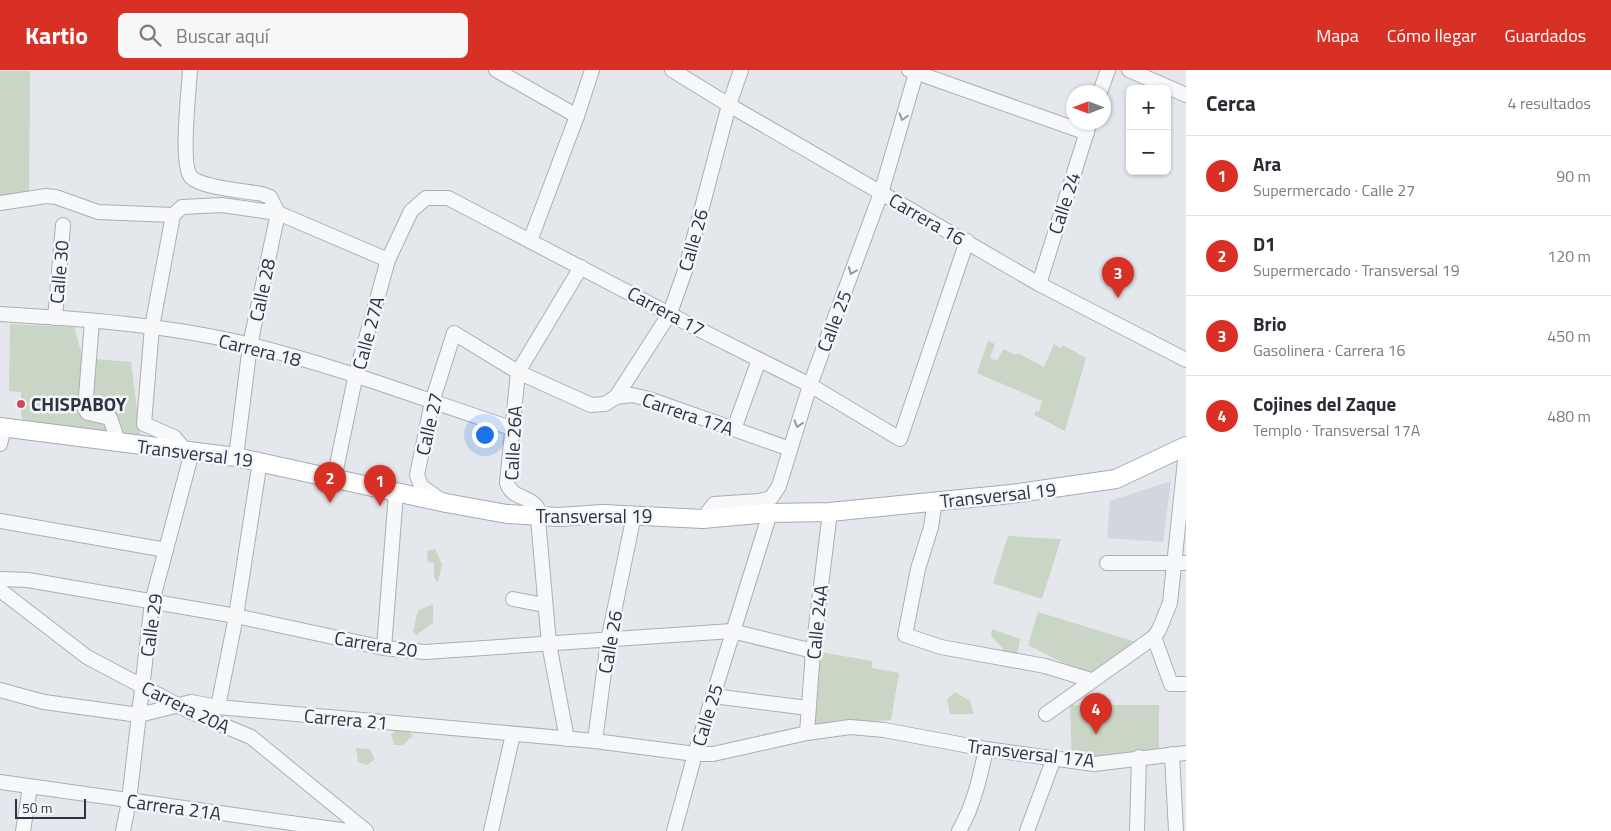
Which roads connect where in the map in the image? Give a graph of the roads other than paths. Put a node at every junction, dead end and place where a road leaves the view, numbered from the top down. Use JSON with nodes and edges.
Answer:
{"nodes":[{"id":1,"x":190,"y":70,"type":"edge"},
{"id":2,"x":496,"y":70,"type":"edge"},
{"id":3,"x":592,"y":70,"type":"edge"},
{"id":4,"x":672,"y":70,"type":"edge"},
{"id":5,"x":741,"y":70,"type":"edge"},
{"id":6,"x":1108,"y":70,"type":"edge"},
{"id":7,"x":1129,"y":70,"type":"edge"},
{"id":8,"x":914,"y":71,"type":"edge"},
{"id":9,"x":1103,"y":85,"type":"edge"},
{"id":10,"x":1186,"y":95,"type":"edge"},
{"id":11,"x":729,"y":106,"type":"junction"},
{"id":12,"x":578,"y":116,"type":"junction"},
{"id":13,"x":1066,"y":121,"type":"edge"},
{"id":14,"x":1087,"y":130,"type":"edge"},
{"id":15,"x":881,"y":193,"type":"junction"},
{"id":16,"x":426,"y":198,"type":"joint"},
{"id":17,"x":0,"y":203,"type":"edge"},
{"id":18,"x":175,"y":212,"type":"junction"},
{"id":19,"x":278,"y":213,"type":"junction"},
{"id":20,"x":63,"y":225,"type":"dead end"},
{"id":21,"x":530,"y":241,"type":"junction"},
{"id":22,"x":967,"y":241,"type":"junction"},
{"id":23,"x":388,"y":260,"type":"junction"},
{"id":24,"x":581,"y":267,"type":"junction"},
{"id":25,"x":1039,"y":284,"type":"junction"},
{"id":26,"x":670,"y":313,"type":"junction"},
{"id":27,"x":0,"y":314,"type":"edge"},
{"id":28,"x":55,"y":318,"type":"junction"},
{"id":29,"x":92,"y":320,"type":"junction"},
{"id":30,"x":152,"y":327,"type":"junction"},
{"id":31,"x":454,"y":333,"type":"joint"},
{"id":32,"x":250,"y":345,"type":"junction"},
{"id":33,"x":759,"y":360,"type":"junction"},
{"id":34,"x":1186,"y":360,"type":"edge"},
{"id":35,"x":518,"y":372,"type":"junction"},
{"id":36,"x":356,"y":374,"type":"junction"},
{"id":37,"x":810,"y":385,"type":"junction"},
{"id":38,"x":616,"y":397,"type":"junction"},
{"id":39,"x":432,"y":402,"type":"junction"},
{"id":40,"x":511,"y":428,"type":"junction"},
{"id":41,"x":734,"y":429,"type":"junction"},
{"id":42,"x":1,"y":433,"type":"edge"},
{"id":43,"x":119,"y":444,"type":"junction"},
{"id":44,"x":1186,"y":446,"type":"edge"},
{"id":45,"x":790,"y":449,"type":"junction"},
{"id":46,"x":189,"y":451,"type":"junction"},
{"id":47,"x":1186,"y":451,"type":"edge"},
{"id":48,"x":236,"y":457,"type":"junction"},
{"id":49,"x":260,"y":461,"type":"junction"},
{"id":50,"x":334,"y":479,"type":"junction"},
{"id":51,"x":396,"y":493,"type":"junction"},
{"id":52,"x":935,"y":501,"type":"junction"},
{"id":53,"x":446,"y":504,"type":"junction"},
{"id":54,"x":830,"y":512,"type":"junction"},
{"id":55,"x":770,"y":513,"type":"junction"},
{"id":56,"x":634,"y":515,"type":"junction"},
{"id":57,"x":538,"y":516,"type":"junction"},
{"id":58,"x":703,"y":519,"type":"junction"},
{"id":59,"x":0,"y":521,"type":"edge"},
{"id":60,"x":166,"y":550,"type":"junction"},
{"id":61,"x":1107,"y":563,"type":"dead end"},
{"id":62,"x":1180,"y":564,"type":"edge"},
{"id":63,"x":0,"y":579,"type":"edge"},
{"id":64,"x":0,"y":590,"type":"edge"},
{"id":65,"x":513,"y":599,"type":"dead end"},
{"id":66,"x":152,"y":602,"type":"junction"},
{"id":67,"x":544,"y":605,"type":"junction"},
{"id":68,"x":236,"y":616,"type":"junction"},
{"id":69,"x":732,"y":631,"type":"junction"},
{"id":70,"x":1154,"y":637,"type":"junction"},
{"id":71,"x":608,"y":641,"type":"junction"},
{"id":72,"x":549,"y":644,"type":"junction"},
{"id":73,"x":384,"y":648,"type":"junction"},
{"id":74,"x":813,"y":651,"type":"junction"},
{"id":75,"x":1091,"y":680,"type":"junction"},
{"id":76,"x":1186,"y":684,"type":"edge"},
{"id":77,"x":143,"y":686,"type":"junction"},
{"id":78,"x":0,"y":690,"type":"edge"},
{"id":79,"x":713,"y":696,"type":"junction"},
{"id":80,"x":179,"y":706,"type":"junction"},
{"id":81,"x":218,"y":707,"type":"junction"},
{"id":82,"x":808,"y":708,"type":"junction"},
{"id":83,"x":1046,"y":714,"type":"dead end"},
{"id":84,"x":139,"y":715,"type":"junction"},
{"id":85,"x":807,"y":733,"type":"junction"},
{"id":86,"x":513,"y":734,"type":"junction"},
{"id":87,"x":567,"y":739,"type":"junction"},
{"id":88,"x":595,"y":741,"type":"junction"},
{"id":89,"x":986,"y":749,"type":"junction"},
{"id":90,"x":1179,"y":753,"type":"edge"},
{"id":91,"x":695,"y":754,"type":"junction"},
{"id":92,"x":1138,"y":757,"type":"junction"},
{"id":93,"x":1054,"y":758,"type":"junction"},
{"id":94,"x":0,"y":782,"type":"edge"},
{"id":95,"x":30,"y":787,"type":"junction"},
{"id":96,"x":128,"y":801,"type":"junction"},
{"id":97,"x":24,"y":831,"type":"edge"},
{"id":98,"x":123,"y":831,"type":"edge"},
{"id":99,"x":348,"y":831,"type":"edge"},
{"id":100,"x":366,"y":831,"type":"edge"},
{"id":101,"x":491,"y":831,"type":"edge"},
{"id":102,"x":674,"y":831,"type":"edge"},
{"id":103,"x":959,"y":831,"type":"edge"},
{"id":104,"x":1028,"y":831,"type":"edge"},
{"id":105,"x":1137,"y":831,"type":"edge"},
{"id":106,"x":1176,"y":831,"type":"edge"}],
"edges":[{"from":1,"to":19,"type":"street"},
{"from":2,"to":12,"type":"street"},
{"from":3,"to":12,"type":"street"},
{"from":4,"to":11,"type":"street","name":"Carrera 16"},
{"from":5,"to":11,"type":"street","name":"Calle 26"},
{"from":6,"to":9,"type":"street"},
{"from":7,"to":10,"type":"street"},
{"from":8,"to":13,"type":"street"},
{"from":8,"to":15,"type":"street","name":"Calle 25","one_way":true},
{"from":11,"to":15,"type":"street","name":"Carrera 16"},
{"from":11,"to":26,"type":"street","name":"Calle 26"},
{"from":12,"to":21,"type":"street"},
{"from":14,"to":25,"type":"street","name":"Calle 24"},
{"from":15,"to":22,"type":"street","name":"Carrera 16"},
{"from":15,"to":37,"type":"street","name":"Calle 25","one_way":true},
{"from":16,"to":21,"type":"street","name":"Carrera 17"},
{"from":16,"to":23,"type":"street","name":"Calle 27A"},
{"from":17,"to":18,"type":"street"},
{"from":18,"to":19,"type":"street"},
{"from":18,"to":30,"type":"street"},
{"from":19,"to":23,"type":"street"},
{"from":19,"to":32,"type":"street","name":"Calle 28"},
{"from":20,"to":28,"type":"street","name":"Calle 30"},
{"from":21,"to":24,"type":"street","name":"Carrera 17"},
{"from":22,"to":25,"type":"street","name":"Carrera 16"},
{"from":22,"to":37,"type":"street","name":"Carrera 17"},
{"from":23,"to":36,"type":"street","name":"Calle 27A"},
{"from":24,"to":26,"type":"street","name":"Carrera 17"},
{"from":24,"to":35,"type":"street","name":"Calle 26A"},
{"from":25,"to":34,"type":"street","name":"Carrera 16"},
{"from":26,"to":33,"type":"street","name":"Carrera 17"},
{"from":26,"to":38,"type":"street","name":"Calle 26"},
{"from":27,"to":28,"type":"street","name":"Carrera 18"},
{"from":28,"to":29,"type":"street","name":"Carrera 18"},
{"from":29,"to":30,"type":"street","name":"Carrera 18"},
{"from":29,"to":43,"type":"street"},
{"from":30,"to":32,"type":"street","name":"Carrera 18"},
{"from":30,"to":46,"type":"street"},
{"from":31,"to":35,"type":"street","name":"Carrera 17A"},
{"from":31,"to":39,"type":"street","name":"Calle 27"},
{"from":32,"to":36,"type":"street","name":"Carrera 18"},
{"from":32,"to":48,"type":"street","name":"Calle 28"},
{"from":33,"to":37,"type":"street","name":"Carrera 17"},
{"from":33,"to":41,"type":"street"},
{"from":35,"to":38,"type":"street","name":"Carrera 17A"},
{"from":35,"to":40,"type":"street","name":"Calle 26A"},
{"from":36,"to":39,"type":"street","name":"Carrera 18"},
{"from":36,"to":50,"type":"street","name":"Calle 27A"},
{"from":37,"to":45,"type":"street","name":"Calle 25","one_way":true},
{"from":38,"to":41,"type":"street","name":"Carrera 17A"},
{"from":39,"to":40,"type":"street","name":"Carrera 18"},
{"from":39,"to":53,"type":"street","name":"Calle 27"},
{"from":40,"to":57,"type":"street","name":"Calle 26A"},
{"from":41,"to":45,"type":"street","name":"Carrera 17A"},
{"from":42,"to":43,"type":"main road","name":"Transversal 19"},
{"from":43,"to":46,"type":"main road","name":"Transversal 19"},
{"from":44,"to":52,"type":"main road","name":"Transversal 19"},
{"from":45,"to":58,"type":"street","name":"Calle 25"},
{"from":46,"to":48,"type":"main road","name":"Transversal 19"},
{"from":46,"to":60,"type":"street","name":"Calle 29"},
{"from":47,"to":62,"type":"street"},
{"from":48,"to":49,"type":"main road","name":"Transversal 19"},
{"from":49,"to":50,"type":"main road","name":"Transversal 19"},
{"from":49,"to":68,"type":"street"},
{"from":50,"to":51,"type":"main road","name":"Transversal 19"},
{"from":51,"to":53,"type":"main road","name":"Transversal 19"},
{"from":51,"to":73,"type":"street"},
{"from":52,"to":54,"type":"main road","name":"Transversal 19"},
{"from":52,"to":75,"type":"street"},
{"from":53,"to":57,"type":"main road","name":"Transversal 19"},
{"from":54,"to":55,"type":"main road","name":"Transversal 19"},
{"from":54,"to":74,"type":"street","name":"Calle 24A"},
{"from":55,"to":58,"type":"main road","name":"Transversal 19"},
{"from":55,"to":69,"type":"street","name":"Calle 25"},
{"from":56,"to":57,"type":"main road","name":"Transversal 19"},
{"from":56,"to":58,"type":"main road","name":"Transversal 19"},
{"from":56,"to":71,"type":"street","name":"Calle 26"},
{"from":57,"to":67,"type":"street"},
{"from":59,"to":60,"type":"street"},
{"from":60,"to":66,"type":"street","name":"Calle 29"},
{"from":61,"to":62,"type":"street"},
{"from":62,"to":70,"type":"street"},
{"from":63,"to":66,"type":"street","name":"Carrera 20"},
{"from":64,"to":77,"type":"street","name":"Carrera 20A"},
{"from":65,"to":67,"type":"street"},
{"from":66,"to":68,"type":"street","name":"Carrera 20"},
{"from":66,"to":77,"type":"street","name":"Calle 29"},
{"from":67,"to":72,"type":"street"},
{"from":68,"to":73,"type":"street","name":"Carrera 20"},
{"from":68,"to":81,"type":"street"},
{"from":69,"to":71,"type":"street","name":"Carrera 20"},
{"from":69,"to":74,"type":"street","name":"Carrera 20"},
{"from":69,"to":79,"type":"street","name":"Calle 25"},
{"from":70,"to":75,"type":"street"},
{"from":70,"to":76,"type":"street"},
{"from":71,"to":72,"type":"street","name":"Carrera 20"},
{"from":71,"to":88,"type":"street","name":"Calle 26"},
{"from":72,"to":73,"type":"street","name":"Carrera 20"},
{"from":72,"to":87,"type":"street"},
{"from":74,"to":82,"type":"street","name":"Calle 24A"},
{"from":75,"to":83,"type":"street"},
{"from":77,"to":80,"type":"street","name":"Carrera 20A"},
{"from":77,"to":84,"type":"street","name":"Calle 29"},
{"from":78,"to":84,"type":"street","name":"Carrera 21"},
{"from":79,"to":82,"type":"street"},
{"from":79,"to":91,"type":"street","name":"Calle 25"},
{"from":80,"to":81,"type":"street","name":"Carrera 21"},
{"from":80,"to":84,"type":"street","name":"Carrera 21"},
{"from":80,"to":100,"type":"street","name":"Carrera 20A"},
{"from":81,"to":86,"type":"street","name":"Carrera 21"},
{"from":82,"to":85,"type":"street","name":"Calle 24A"},
{"from":84,"to":96,"type":"street","name":"Calle 29"},
{"from":85,"to":89,"type":"street","name":"Transversal 17A"},
{"from":85,"to":91,"type":"street","name":"Carrera 21"},
{"from":86,"to":87,"type":"street","name":"Carrera 21"},
{"from":86,"to":101,"type":"street"},
{"from":87,"to":88,"type":"street","name":"Carrera 21"},
{"from":88,"to":91,"type":"street","name":"Carrera 21"},
{"from":89,"to":93,"type":"street","name":"Transversal 17A"},
{"from":89,"to":103,"type":"street"},
{"from":90,"to":92,"type":"street","name":"Transversal 17A"},
{"from":90,"to":106,"type":"street"},
{"from":91,"to":102,"type":"street","name":"Calle 25"},
{"from":92,"to":93,"type":"street","name":"Transversal 17A"},
{"from":92,"to":105,"type":"street"},
{"from":93,"to":104,"type":"street"},
{"from":94,"to":95,"type":"street","name":"Carrera 21A"},
{"from":95,"to":96,"type":"street","name":"Carrera 21A"},
{"from":95,"to":97,"type":"street"},
{"from":96,"to":98,"type":"street","name":"Calle 29"},
{"from":96,"to":99,"type":"street","name":"Carrera 21A"}]}
